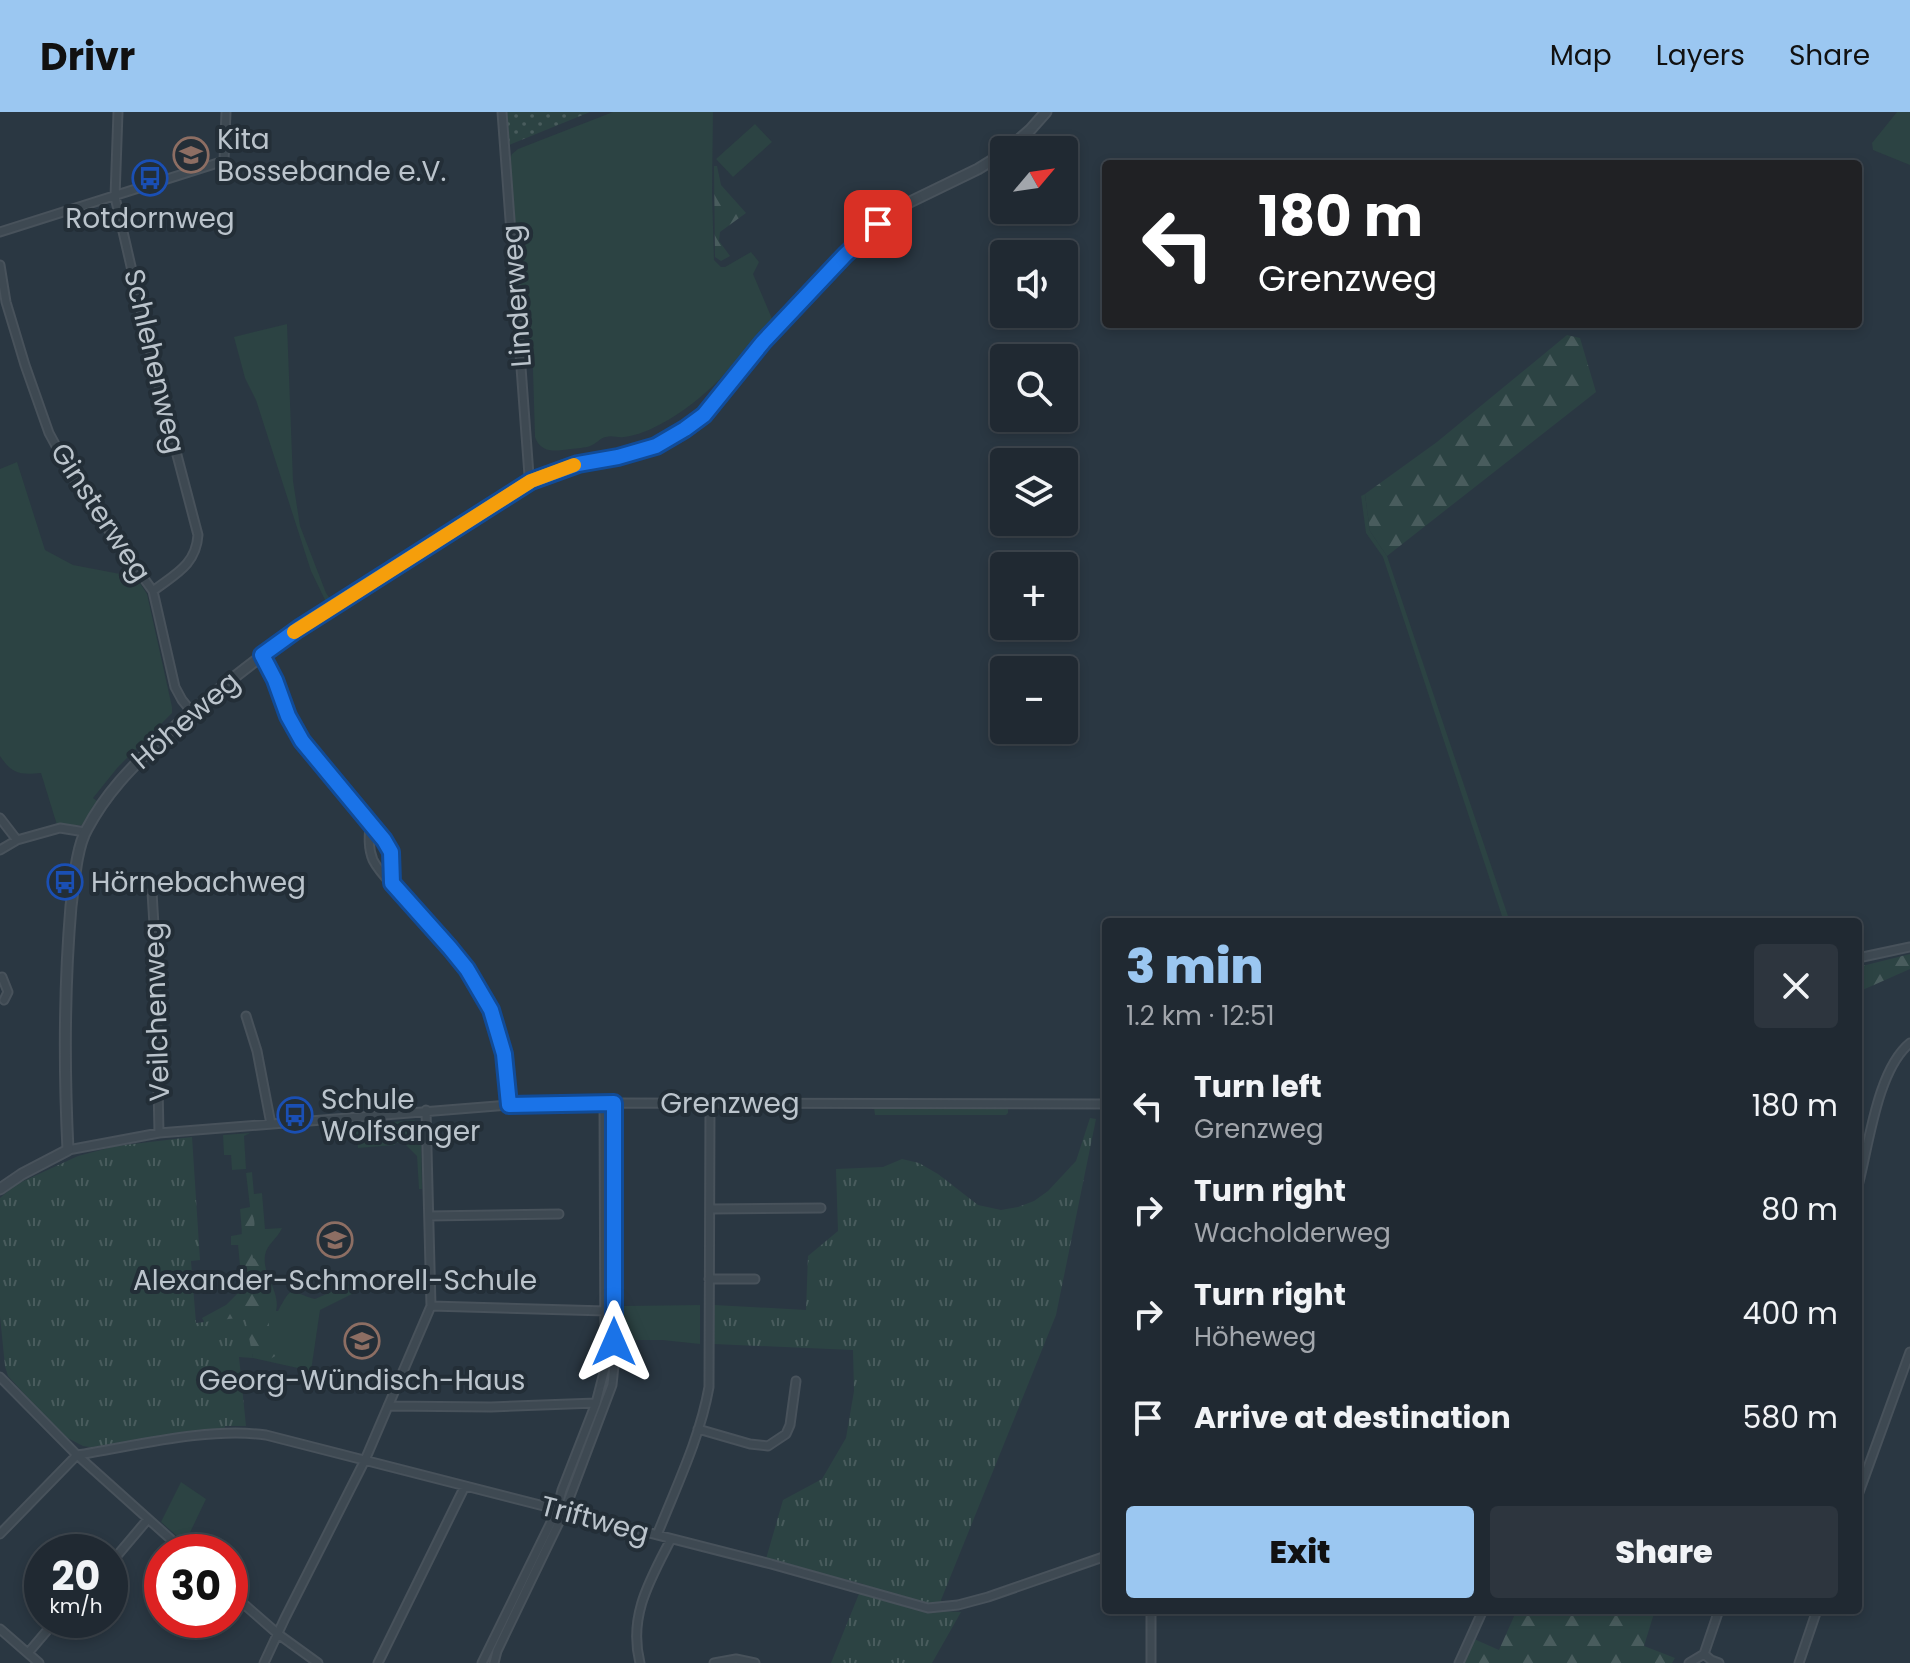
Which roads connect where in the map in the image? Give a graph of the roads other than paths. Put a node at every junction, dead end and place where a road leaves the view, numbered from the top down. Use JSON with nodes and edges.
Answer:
{"nodes":[{"id":1,"x":118,"y":112,"type":"edge"},
{"id":2,"x":226,"y":112,"type":"edge"},
{"id":3,"x":502,"y":112,"type":"edge"},
{"id":4,"x":1046,"y":112,"type":"edge"},
{"id":5,"x":1023,"y":136,"type":"edge"},
{"id":6,"x":990,"y":161,"type":"edge"},
{"id":7,"x":115,"y":197,"type":"junction"},
{"id":8,"x":0,"y":232,"type":"edge"},
{"id":9,"x":0,"y":265,"type":"edge"},
{"id":10,"x":531,"y":481,"type":"junction"},
{"id":11,"x":153,"y":591,"type":"junction"},
{"id":12,"x":262,"y":655,"type":"junction"},
{"id":13,"x":191,"y":711,"type":"junction"},
{"id":14,"x":0,"y":818,"type":"edge"},
{"id":15,"x":370,"y":824,"type":"junction"},
{"id":16,"x":85,"y":832,"type":"junction"},
{"id":17,"x":17,"y":840,"type":"junction"},
{"id":18,"x":0,"y":850,"type":"edge"},
{"id":19,"x":392,"y":883,"type":"junction"},
{"id":20,"x":152,"y":892,"type":"dead end"},
{"id":21,"x":1910,"y":947,"type":"edge"},
{"id":22,"x":1862,"y":957,"type":"edge"},
{"id":23,"x":0,"y":978,"type":"edge"},
{"id":24,"x":4,"y":1000,"type":"dead end"},
{"id":25,"x":246,"y":1016,"type":"dead end"},
{"id":26,"x":1910,"y":1043,"type":"edge"},
{"id":27,"x":604,"y":1103,"type":"junction"},
{"id":28,"x":614,"y":1103,"type":"junction"},
{"id":29,"x":710,"y":1104,"type":"junction"},
{"id":30,"x":1102,"y":1104,"type":"edge"},
{"id":31,"x":509,"y":1105,"type":"junction"},
{"id":32,"x":426,"y":1110,"type":"junction"},
{"id":33,"x":271,"y":1124,"type":"junction"},
{"id":34,"x":159,"y":1133,"type":"junction"},
{"id":35,"x":68,"y":1150,"type":"junction"},
{"id":36,"x":1862,"y":1171,"type":"edge"},
{"id":37,"x":0,"y":1189,"type":"edge"},
{"id":38,"x":821,"y":1208,"type":"dead end"},
{"id":39,"x":711,"y":1209,"type":"junction"},
{"id":40,"x":559,"y":1214,"type":"dead end"},
{"id":41,"x":429,"y":1216,"type":"junction"},
{"id":42,"x":709,"y":1279,"type":"junction"},
{"id":43,"x":755,"y":1279,"type":"dead end"},
{"id":44,"x":431,"y":1306,"type":"junction"},
{"id":45,"x":606,"y":1311,"type":"junction"},
{"id":46,"x":1910,"y":1352,"type":"edge"},
{"id":47,"x":0,"y":1377,"type":"edge"},
{"id":48,"x":796,"y":1381,"type":"dead end"},
{"id":49,"x":596,"y":1403,"type":"junction"},
{"id":50,"x":388,"y":1406,"type":"junction"},
{"id":51,"x":698,"y":1429,"type":"junction"},
{"id":52,"x":77,"y":1455,"type":"junction"},
{"id":53,"x":365,"y":1460,"type":"junction"},
{"id":54,"x":1862,"y":1484,"type":"edge"},
{"id":55,"x":465,"y":1486,"type":"junction"},
{"id":56,"x":561,"y":1511,"type":"junction"},
{"id":57,"x":148,"y":1519,"type":"junction"},
{"id":58,"x":0,"y":1534,"type":"edge"},
{"id":59,"x":165,"y":1534,"type":"edge"},
{"id":60,"x":657,"y":1535,"type":"junction"},
{"id":61,"x":671,"y":1539,"type":"junction"},
{"id":62,"x":128,"y":1543,"type":"edge"},
{"id":63,"x":1102,"y":1557,"type":"edge"},
{"id":64,"x":248,"y":1608,"type":"edge"},
{"id":65,"x":1151,"y":1614,"type":"edge"},
{"id":66,"x":1481,"y":1614,"type":"edge"},
{"id":67,"x":1718,"y":1614,"type":"edge"},
{"id":68,"x":1816,"y":1614,"type":"edge"},
{"id":69,"x":0,"y":1629,"type":"edge"},
{"id":70,"x":278,"y":1634,"type":"junction"},
{"id":71,"x":41,"y":1638,"type":"edge"},
{"id":72,"x":28,"y":1653,"type":"junction"},
{"id":73,"x":1704,"y":1654,"type":"junction"},
{"id":74,"x":39,"y":1663,"type":"edge"},
{"id":75,"x":264,"y":1663,"type":"edge"},
{"id":76,"x":318,"y":1663,"type":"edge"},
{"id":77,"x":378,"y":1663,"type":"edge"},
{"id":78,"x":482,"y":1663,"type":"edge"},
{"id":79,"x":494,"y":1663,"type":"edge"},
{"id":80,"x":640,"y":1663,"type":"edge"},
{"id":81,"x":714,"y":1663,"type":"edge"},
{"id":82,"x":755,"y":1663,"type":"edge"},
{"id":83,"x":1151,"y":1663,"type":"edge"},
{"id":84,"x":1459,"y":1663,"type":"edge"},
{"id":85,"x":1689,"y":1663,"type":"edge"},
{"id":86,"x":1719,"y":1663,"type":"edge"},
{"id":87,"x":1799,"y":1663,"type":"edge"}],
"edges":[{"from":1,"to":7,"type":"street","name":"Schlehenweg"},
{"from":2,"to":7,"type":"street"},
{"from":3,"to":10,"type":"street","name":"Linderweg"},
{"from":4,"to":5,"type":"street","name":"Höheweg"},
{"from":6,"to":10,"type":"street","name":"Höheweg"},
{"from":7,"to":8,"type":"street"},
{"from":7,"to":11,"type":"street","name":"Schlehenweg"},
{"from":9,"to":11,"type":"street","name":"Ginsterweg"},
{"from":10,"to":12,"type":"street","name":"Höheweg"},
{"from":11,"to":13,"type":"street","name":"Ginsterweg"},
{"from":12,"to":13,"type":"street","name":"Höheweg"},
{"from":12,"to":15,"type":"street"},
{"from":13,"to":16,"type":"street","name":"Höheweg"},
{"from":14,"to":17,"type":"street"},
{"from":15,"to":19,"type":"street"},
{"from":15,"to":19,"type":"street"},
{"from":16,"to":17,"type":"street"},
{"from":16,"to":35,"type":"street","name":"Höheweg"},
{"from":17,"to":18,"type":"street"},
{"from":19,"to":31,"type":"street"},
{"from":20,"to":34,"type":"street","name":"Veilchenweg"},
{"from":21,"to":22,"type":"street"},
{"from":23,"to":24,"type":"street"},
{"from":25,"to":33,"type":"street"},
{"from":26,"to":36,"type":"street"},
{"from":27,"to":28,"type":"street","name":"Grenzweg"},
{"from":27,"to":31,"type":"street","name":"Grenzweg"},
{"from":27,"to":45,"type":"street"},
{"from":28,"to":29,"type":"street","name":"Grenzweg"},
{"from":28,"to":56,"type":"street"},
{"from":29,"to":30,"type":"street","name":"Grenzweg"},
{"from":29,"to":39,"type":"street"},
{"from":31,"to":32,"type":"street","name":"Grenzweg"},
{"from":32,"to":33,"type":"street","name":"Grenzweg"},
{"from":32,"to":41,"type":"street"},
{"from":33,"to":34,"type":"street","name":"Grenzweg"},
{"from":34,"to":35,"type":"street","name":"Grenzweg"},
{"from":35,"to":37,"type":"street"},
{"from":38,"to":39,"type":"street"},
{"from":39,"to":42,"type":"street"},
{"from":40,"to":41,"type":"street"},
{"from":41,"to":44,"type":"street"},
{"from":42,"to":43,"type":"street"},
{"from":42,"to":51,"type":"street"},
{"from":44,"to":45,"type":"street"},
{"from":44,"to":50,"type":"street"},
{"from":45,"to":49,"type":"street"},
{"from":46,"to":54,"type":"street"},
{"from":47,"to":52,"type":"street"},
{"from":48,"to":51,"type":"street"},
{"from":49,"to":50,"type":"street"},
{"from":49,"to":56,"type":"street"},
{"from":50,"to":53,"type":"street"},
{"from":51,"to":60,"type":"street"},
{"from":52,"to":53,"type":"street","name":"Triftweg"},
{"from":52,"to":57,"type":"street"},
{"from":52,"to":58,"type":"street"},
{"from":53,"to":55,"type":"street","name":"Triftweg"},
{"from":53,"to":70,"type":"street"},
{"from":55,"to":56,"type":"street","name":"Triftweg"},
{"from":55,"to":77,"type":"street"},
{"from":56,"to":60,"type":"street","name":"Triftweg"},
{"from":56,"to":78,"type":"street"},
{"from":56,"to":79,"type":"street"},
{"from":57,"to":59,"type":"street"},
{"from":57,"to":62,"type":"street"},
{"from":60,"to":61,"type":"street","name":"Triftweg"},
{"from":61,"to":63,"type":"street","name":"Triftweg"},
{"from":61,"to":80,"type":"street"},
{"from":64,"to":70,"type":"street"},
{"from":65,"to":83,"type":"street"},
{"from":66,"to":84,"type":"street"},
{"from":67,"to":73,"type":"street"},
{"from":68,"to":87,"type":"street"},
{"from":69,"to":72,"type":"street"},
{"from":70,"to":75,"type":"street"},
{"from":70,"to":76,"type":"street"},
{"from":71,"to":72,"type":"street"},
{"from":72,"to":74,"type":"street"},
{"from":73,"to":85,"type":"street"},
{"from":73,"to":86,"type":"street"},
{"from":81,"to":82,"type":"street"}]}
